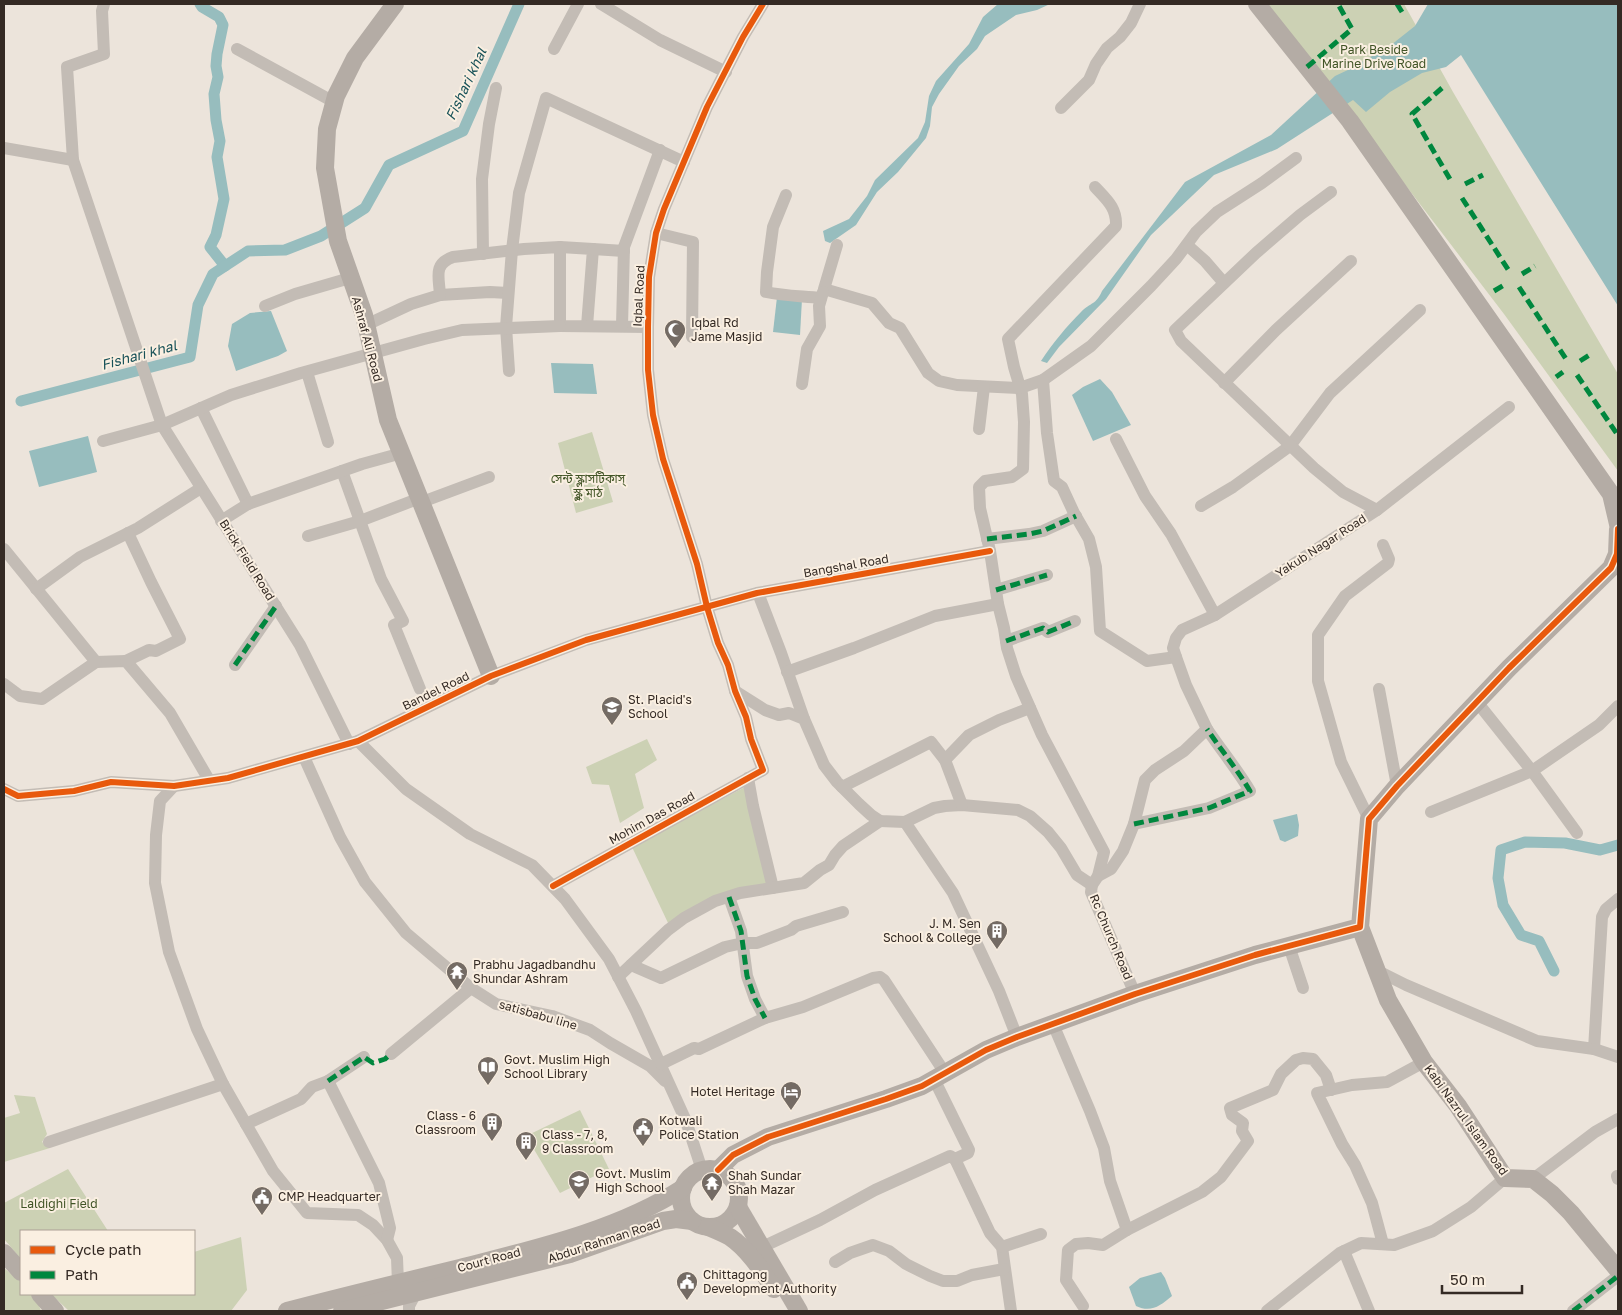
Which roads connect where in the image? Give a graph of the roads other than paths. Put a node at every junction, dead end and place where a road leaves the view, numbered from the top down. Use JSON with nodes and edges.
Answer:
{"nodes":[{"id":1,"x":104,"y":4,"type":"edge"},
{"id":2,"x":578,"y":4,"type":"edge"},
{"id":3,"x":601,"y":4,"type":"edge"},
{"id":4,"x":763,"y":4,"type":"edge"},
{"id":5,"x":1140,"y":4,"type":"edge"},
{"id":6,"x":1257,"y":4,"type":"edge"},
{"id":7,"x":392,"y":7,"type":"edge"},
{"id":8,"x":237,"y":49,"type":"dead end"},
{"id":9,"x":554,"y":50,"type":"dead end"},
{"id":10,"x":726,"y":72,"type":"junction"},
{"id":11,"x":496,"y":88,"type":"dead end"},
{"id":12,"x":334,"y":102,"type":"junction"},
{"id":13,"x":1061,"y":108,"type":"dead end"},
{"id":14,"x":4,"y":148,"type":"edge"},
{"id":15,"x":660,"y":150,"type":"junction"},
{"id":16,"x":1296,"y":158,"type":"dead end"},
{"id":17,"x":73,"y":160,"type":"junction"},
{"id":18,"x":684,"y":162,"type":"junction"},
{"id":19,"x":1095,"y":186,"type":"dead end"},
{"id":20,"x":1331,"y":192,"type":"dead end"},
{"id":21,"x":786,"y":195,"type":"dead end"},
{"id":22,"x":656,"y":233,"type":"junction"},
{"id":23,"x":837,"y":244,"type":"dead end"},
{"id":24,"x":1187,"y":244,"type":"junction"},
{"id":25,"x":560,"y":247,"type":"junction"},
{"id":26,"x":593,"y":249,"type":"junction"},
{"id":27,"x":518,"y":250,"type":"junction"},
{"id":28,"x":624,"y":251,"type":"junction"},
{"id":29,"x":483,"y":254,"type":"junction"},
{"id":30,"x":1351,"y":261,"type":"dead end"},
{"id":31,"x":350,"y":278,"type":"junction"},
{"id":32,"x":1224,"y":283,"type":"junction"},
{"id":33,"x":508,"y":293,"type":"junction"},
{"id":34,"x":822,"y":294,"type":"junction"},
{"id":35,"x":440,"y":295,"type":"junction"},
{"id":36,"x":264,"y":306,"type":"dead end"},
{"id":37,"x":1420,"y":310,"type":"dead end"},
{"id":38,"x":366,"y":325,"type":"junction"},
{"id":39,"x":560,"y":326,"type":"junction"},
{"id":40,"x":587,"y":326,"type":"junction"},
{"id":41,"x":622,"y":326,"type":"junction"},
{"id":42,"x":648,"y":326,"type":"junction"},
{"id":43,"x":506,"y":328,"type":"junction"},
{"id":44,"x":692,"y":336,"type":"dead end"},
{"id":45,"x":372,"y":354,"type":"junction"},
{"id":46,"x":509,"y":371,"type":"dead end"},
{"id":47,"x":307,"y":372,"type":"junction"},
{"id":48,"x":1043,"y":380,"type":"junction"},
{"id":49,"x":1224,"y":383,"type":"junction"},
{"id":50,"x":802,"y":384,"type":"dead end"},
{"id":51,"x":984,"y":387,"type":"junction"},
{"id":52,"x":1020,"y":388,"type":"junction"},
{"id":53,"x":1510,"y":407,"type":"dead end"},
{"id":54,"x":202,"y":408,"type":"junction"},
{"id":55,"x":162,"y":425,"type":"junction"},
{"id":56,"x":979,"y":429,"type":"dead end"},
{"id":57,"x":1116,"y":439,"type":"dead end"},
{"id":58,"x":103,"y":441,"type":"dead end"},
{"id":59,"x":328,"y":442,"type":"dead end"},
{"id":60,"x":1290,"y":446,"type":"junction"},
{"id":61,"x":402,"y":453,"type":"junction"},
{"id":62,"x":342,"y":471,"type":"junction"},
{"id":63,"x":489,"y":477,"type":"dead end"},
{"id":64,"x":201,"y":488,"type":"junction"},
{"id":65,"x":421,"y":500,"type":"junction"},
{"id":66,"x":248,"y":504,"type":"junction"},
{"id":67,"x":1201,"y":506,"type":"dead end"},
{"id":68,"x":1377,"y":510,"type":"junction"},
{"id":69,"x":1076,"y":516,"type":"junction"},
{"id":70,"x":221,"y":521,"type":"junction"},
{"id":71,"x":360,"y":521,"type":"junction"},
{"id":72,"x":1618,"y":524,"type":"edge"},
{"id":73,"x":1618,"y":529,"type":"edge"},
{"id":74,"x":128,"y":533,"type":"junction"},
{"id":75,"x":308,"y":536,"type":"dead end"},
{"id":76,"x":988,"y":545,"type":"junction"},
{"id":77,"x":1383,"y":545,"type":"dead end"},
{"id":78,"x":4,"y":549,"type":"edge"},
{"id":79,"x":1615,"y":572,"type":"edge"},
{"id":80,"x":1047,"y":575,"type":"dead end"},
{"id":81,"x":36,"y":589,"type":"junction"},
{"id":82,"x":996,"y":590,"type":"junction"},
{"id":83,"x":758,"y":593,"type":"junction"},
{"id":84,"x":998,"y":604,"type":"junction"},
{"id":85,"x":276,"y":606,"type":"junction"},
{"id":86,"x":707,"y":607,"type":"junction"},
{"id":87,"x":1215,"y":615,"type":"junction"},
{"id":88,"x":1075,"y":621,"type":"dead end"},
{"id":89,"x":1006,"y":641,"type":"junction"},
{"id":90,"x":1176,"y":657,"type":"junction"},
{"id":91,"x":126,"y":661,"type":"junction"},
{"id":92,"x":96,"y":662,"type":"junction"},
{"id":93,"x":235,"y":665,"type":"dead end"},
{"id":94,"x":787,"y":672,"type":"junction"},
{"id":95,"x":491,"y":676,"type":"junction"},
{"id":96,"x":4,"y":684,"type":"edge"},
{"id":97,"x":420,"y":689,"type":"dead end"},
{"id":98,"x":1379,"y":689,"type":"dead end"},
{"id":99,"x":735,"y":691,"type":"junction"},
{"id":100,"x":1477,"y":702,"type":"junction"},
{"id":101,"x":1618,"y":706,"type":"edge"},
{"id":102,"x":1030,"y":708,"type":"junction"},
{"id":103,"x":804,"y":719,"type":"junction"},
{"id":104,"x":1207,"y":729,"type":"junction"},
{"id":105,"x":354,"y":742,"type":"junction"},
{"id":106,"x":304,"y":756,"type":"junction"},
{"id":107,"x":945,"y":760,"type":"junction"},
{"id":108,"x":1532,"y":771,"type":"junction"},
{"id":109,"x":748,"y":778,"type":"junction"},
{"id":110,"x":209,"y":780,"type":"junction"},
{"id":111,"x":174,"y":786,"type":"junction"},
{"id":112,"x":1397,"y":786,"type":"junction"},
{"id":113,"x":842,"y":787,"type":"junction"},
{"id":114,"x":4,"y":789,"type":"edge"},
{"id":115,"x":962,"y":805,"type":"junction"},
{"id":116,"x":1431,"y":812,"type":"dead end"},
{"id":117,"x":1369,"y":819,"type":"junction"},
{"id":118,"x":880,"y":821,"type":"junction"},
{"id":119,"x":906,"y":822,"type":"junction"},
{"id":120,"x":1134,"y":824,"type":"junction"},
{"id":121,"x":1577,"y":833,"type":"dead end"},
{"id":122,"x":1095,"y":881,"type":"junction"},
{"id":123,"x":553,"y":886,"type":"junction"},
{"id":124,"x":773,"y":888,"type":"junction"},
{"id":125,"x":729,"y":897,"type":"junction"},
{"id":126,"x":1618,"y":899,"type":"edge"},
{"id":127,"x":843,"y":912,"type":"dead end"},
{"id":128,"x":1360,"y":927,"type":"junction"},
{"id":129,"x":743,"y":943,"type":"junction"},
{"id":130,"x":1289,"y":946,"type":"junction"},
{"id":131,"x":631,"y":965,"type":"junction"},
{"id":132,"x":1376,"y":970,"type":"junction"},
{"id":133,"x":618,"y":977,"type":"junction"},
{"id":134,"x":471,"y":988,"type":"junction"},
{"id":135,"x":1303,"y":988,"type":"dead end"},
{"id":136,"x":1135,"y":994,"type":"junction"},
{"id":137,"x":765,"y":1018,"type":"junction"},
{"id":138,"x":1053,"y":1024,"type":"junction"},
{"id":139,"x":1017,"y":1037,"type":"junction"},
{"id":140,"x":1594,"y":1049,"type":"junction"},
{"id":141,"x":391,"y":1054,"type":"dead end"},
{"id":142,"x":364,"y":1057,"type":"dead end"},
{"id":143,"x":1618,"y":1057,"type":"edge"},
{"id":144,"x":1424,"y":1062,"type":"junction"},
{"id":145,"x":661,"y":1064,"type":"junction"},
{"id":146,"x":939,"y":1076,"type":"junction"},
{"id":147,"x":328,"y":1081,"type":"junction"},
{"id":148,"x":223,"y":1084,"type":"junction"},
{"id":149,"x":670,"y":1086,"type":"junction"},
{"id":150,"x":1331,"y":1090,"type":"junction"},
{"id":151,"x":1618,"y":1119,"type":"edge"},
{"id":152,"x":246,"y":1124,"type":"junction"},
{"id":153,"x":49,"y":1142,"type":"dead end"},
{"id":154,"x":955,"y":1159,"type":"junction"},
{"id":155,"x":710,"y":1170,"type":"junction"},
{"id":156,"x":1506,"y":1178,"type":"junction"},
{"id":157,"x":1533,"y":1179,"type":"junction"},
{"id":158,"x":683,"y":1188,"type":"junction"},
{"id":159,"x":738,"y":1207,"type":"junction"},
{"id":160,"x":700,"y":1224,"type":"junction"},
{"id":161,"x":1127,"y":1230,"type":"junction"},
{"id":162,"x":1041,"y":1234,"type":"dead end"},
{"id":163,"x":387,"y":1240,"type":"junction"},
{"id":164,"x":1383,"y":1244,"type":"junction"},
{"id":165,"x":762,"y":1247,"type":"junction"},
{"id":166,"x":1002,"y":1247,"type":"junction"},
{"id":167,"x":1344,"y":1251,"type":"junction"},
{"id":168,"x":4,"y":1253,"type":"edge"},
{"id":169,"x":836,"y":1262,"type":"dead end"},
{"id":170,"x":1004,"y":1269,"type":"junction"},
{"id":171,"x":1618,"y":1270,"type":"edge"},
{"id":172,"x":20,"y":1271,"type":"edge"},
{"id":173,"x":1618,"y":1276,"type":"edge"},
{"id":174,"x":398,"y":1283,"type":"junction"},
{"id":175,"x":416,"y":1293,"type":"junction"},
{"id":176,"x":41,"y":1295,"type":"edge"},
{"id":177,"x":1083,"y":1306,"type":"dead end"},
{"id":178,"x":55,"y":1311,"type":"edge"},
{"id":179,"x":287,"y":1311,"type":"edge"},
{"id":180,"x":342,"y":1311,"type":"edge"},
{"id":181,"x":409,"y":1311,"type":"edge"},
{"id":182,"x":787,"y":1311,"type":"edge"},
{"id":183,"x":799,"y":1311,"type":"edge"},
{"id":184,"x":1011,"y":1311,"type":"edge"},
{"id":185,"x":1267,"y":1311,"type":"edge"},
{"id":186,"x":1369,"y":1311,"type":"edge"},
{"id":187,"x":1573,"y":1311,"type":"edge"}],
"edges":[{"from":1,"to":17,"type":"street","name":"Brick Field Road"},
{"from":2,"to":9,"type":"street"},
{"from":3,"to":10,"type":"street"},
{"from":4,"to":10,"type":"street","name":"Iqbal Road"},
{"from":5,"to":13,"type":"street"},
{"from":6,"to":72,"type":"main road"},
{"from":7,"to":12,"type":"main road","name":"Ashraf Ali Road"},
{"from":8,"to":12,"type":"street"},
{"from":10,"to":18,"type":"street","name":"Iqbal Road"},
{"from":11,"to":29,"type":"street"},
{"from":12,"to":31,"type":"main road","name":"Ashraf Ali Road"},
{"from":14,"to":17,"type":"street"},
{"from":15,"to":18,"type":"street"},
{"from":15,"to":27,"type":"street"},
{"from":15,"to":28,"type":"street"},
{"from":16,"to":24,"type":"street"},
{"from":17,"to":55,"type":"street","name":"Brick Field Road"},
{"from":18,"to":22,"type":"street","name":"Iqbal Road"},
{"from":19,"to":52,"type":"street"},
{"from":20,"to":32,"type":"street","name":"Yakub Nagar Road"},
{"from":21,"to":34,"type":"street"},
{"from":22,"to":42,"type":"street","name":"Iqbal Road"},
{"from":22,"to":44,"type":"street"},
{"from":23,"to":34,"type":"street"},
{"from":24,"to":32,"type":"street"},
{"from":24,"to":48,"type":"street"},
{"from":25,"to":26,"type":"street"},
{"from":25,"to":27,"type":"street"},
{"from":25,"to":39,"type":"street"},
{"from":26,"to":28,"type":"street"},
{"from":26,"to":40,"type":"street"},
{"from":27,"to":29,"type":"street"},
{"from":27,"to":33,"type":"street"},
{"from":28,"to":41,"type":"street"},
{"from":29,"to":35,"type":"street"},
{"from":30,"to":49,"type":"street"},
{"from":31,"to":36,"type":"street"},
{"from":31,"to":38,"type":"main road","name":"Ashraf Ali Road"},
{"from":32,"to":49,"type":"street","name":"Yakub Nagar Road"},
{"from":33,"to":35,"type":"street"},
{"from":33,"to":43,"type":"street"},
{"from":34,"to":50,"type":"street"},
{"from":34,"to":51,"type":"street"},
{"from":35,"to":38,"type":"street"},
{"from":37,"to":60,"type":"street"},
{"from":38,"to":45,"type":"main road","name":"Ashraf Ali Road"},
{"from":39,"to":40,"type":"street"},
{"from":39,"to":43,"type":"street"},
{"from":40,"to":41,"type":"street"},
{"from":41,"to":42,"type":"street"},
{"from":42,"to":86,"type":"street","name":"Iqbal Road"},
{"from":43,"to":45,"type":"street"},
{"from":43,"to":46,"type":"street"},
{"from":45,"to":47,"type":"street"},
{"from":45,"to":61,"type":"main road","name":"Ashraf Ali Road"},
{"from":47,"to":54,"type":"street"},
{"from":47,"to":59,"type":"street"},
{"from":48,"to":52,"type":"street"},
{"from":48,"to":69,"type":"street"},
{"from":49,"to":60,"type":"street","name":"Yakub Nagar Road"},
{"from":51,"to":52,"type":"street"},
{"from":51,"to":56,"type":"street"},
{"from":52,"to":76,"type":"street"},
{"from":53,"to":68,"type":"street"},
{"from":54,"to":55,"type":"street"},
{"from":54,"to":66,"type":"street"},
{"from":55,"to":58,"type":"street"},
{"from":55,"to":64,"type":"street","name":"Brick Field Road"},
{"from":57,"to":87,"type":"street"},
{"from":60,"to":67,"type":"street"},
{"from":60,"to":68,"type":"street","name":"Yakub Nagar Road"},
{"from":61,"to":62,"type":"street"},
{"from":61,"to":65,"type":"main road","name":"Ashraf Ali Road"},
{"from":62,"to":66,"type":"street"},
{"from":62,"to":71,"type":"street"},
{"from":63,"to":65,"type":"street"},
{"from":64,"to":70,"type":"street","name":"Brick Field Road"},
{"from":64,"to":74,"type":"street"},
{"from":65,"to":71,"type":"street"},
{"from":65,"to":95,"type":"main road","name":"Ashraf Ali Road"},
{"from":66,"to":70,"type":"street"},
{"from":68,"to":87,"type":"street","name":"Yakub Nagar Road"},
{"from":69,"to":76,"type":"street","name":"Bangshal Road"},
{"from":69,"to":90,"type":"street"},
{"from":70,"to":85,"type":"street","name":"Brick Field Road"},
{"from":71,"to":75,"type":"street"},
{"from":71,"to":97,"type":"street"},
{"from":73,"to":79,"type":"main road"},
{"from":74,"to":81,"type":"street"},
{"from":74,"to":91,"type":"street"},
{"from":76,"to":82,"type":"street"},
{"from":76,"to":83,"type":"street","name":"Bangshal Road"},
{"from":77,"to":117,"type":"street"},
{"from":78,"to":81,"type":"street"},
{"from":79,"to":100,"type":"main road"},
{"from":80,"to":82,"type":"street"},
{"from":81,"to":92,"type":"street"},
{"from":82,"to":84,"type":"street"},
{"from":83,"to":86,"type":"street","name":"Bangshal Road"},
{"from":83,"to":94,"type":"street"},
{"from":84,"to":89,"type":"street"},
{"from":84,"to":94,"type":"street"},
{"from":85,"to":93,"type":"street"},
{"from":85,"to":105,"type":"street","name":"Brick Field Road"},
{"from":86,"to":95,"type":"street","name":"Bandel Road"},
{"from":86,"to":99,"type":"street"},
{"from":87,"to":90,"type":"street","name":"Yakub Nagar Road"},
{"from":88,"to":89,"type":"street"},
{"from":89,"to":102,"type":"street"},
{"from":90,"to":104,"type":"street","name":"Yakub Nagar Road"},
{"from":91,"to":92,"type":"street"},
{"from":91,"to":110,"type":"street"},
{"from":92,"to":96,"type":"street"},
{"from":94,"to":103,"type":"street"},
{"from":95,"to":105,"type":"street","name":"Bandel Road"},
{"from":98,"to":112,"type":"street"},
{"from":99,"to":103,"type":"street"},
{"from":99,"to":109,"type":"street","name":"Mohim Das Road"},
{"from":100,"to":108,"type":"street"},
{"from":100,"to":112,"type":"main road"},
{"from":101,"to":108,"type":"street"},
{"from":102,"to":107,"type":"street"},
{"from":102,"to":122,"type":"street"},
{"from":103,"to":113,"type":"street"},
{"from":104,"to":120,"type":"street"},
{"from":104,"to":120,"type":"street","name":"Yakub Nagar Road"},
{"from":105,"to":106,"type":"street","name":"Bandel Road"},
{"from":105,"to":123,"type":"street"},
{"from":106,"to":110,"type":"street","name":"Bandel Road"},
{"from":106,"to":134,"type":"street","name":"satisbabu line"},
{"from":107,"to":113,"type":"street"},
{"from":107,"to":115,"type":"street"},
{"from":108,"to":116,"type":"street"},
{"from":108,"to":121,"type":"street"},
{"from":109,"to":123,"type":"street","name":"Mohim Das Road"},
{"from":109,"to":124,"type":"street"},
{"from":110,"to":111,"type":"street","name":"Bandel Road"},
{"from":111,"to":114,"type":"street","name":"Bandel Road"},
{"from":111,"to":148,"type":"street"},
{"from":112,"to":117,"type":"main road"},
{"from":113,"to":118,"type":"street"},
{"from":115,"to":119,"type":"street","name":"Rc Church Road"},
{"from":115,"to":122,"type":"street","name":"Rc Church Road"},
{"from":117,"to":128,"type":"main road"},
{"from":118,"to":119,"type":"street","name":"Rc Church Road"},
{"from":118,"to":124,"type":"street"},
{"from":119,"to":139,"type":"street"},
{"from":120,"to":122,"type":"street"},
{"from":122,"to":136,"type":"street","name":"Rc Church Road"},
{"from":123,"to":133,"type":"street"},
{"from":124,"to":125,"type":"street"},
{"from":125,"to":129,"type":"street"},
{"from":125,"to":131,"type":"street"},
{"from":126,"to":140,"type":"street"},
{"from":127,"to":129,"type":"street"},
{"from":128,"to":130,"type":"main road"},
{"from":128,"to":132,"type":"main road","name":"Kabi Nazrul Islam Road"},
{"from":129,"to":131,"type":"street"},
{"from":129,"to":137,"type":"street"},
{"from":130,"to":135,"type":"street"},
{"from":130,"to":136,"type":"main road"},
{"from":131,"to":133,"type":"street"},
{"from":132,"to":140,"type":"street"},
{"from":132,"to":144,"type":"main road","name":"Kabi Nazrul Islam Road"},
{"from":133,"to":145,"type":"street"},
{"from":134,"to":141,"type":"street"},
{"from":134,"to":149,"type":"street","name":"satisbabu line"},
{"from":136,"to":138,"type":"main road"},
{"from":137,"to":145,"type":"street"},
{"from":137,"to":146,"type":"street"},
{"from":138,"to":139,"type":"main road"},
{"from":138,"to":161,"type":"street"},
{"from":139,"to":146,"type":"main road"},
{"from":140,"to":143,"type":"street"},
{"from":142,"to":147,"type":"street"},
{"from":144,"to":150,"type":"street"},
{"from":144,"to":156,"type":"main road","name":"Kabi Nazrul Islam Road"},
{"from":145,"to":149,"type":"street"},
{"from":146,"to":154,"type":"street"},
{"from":146,"to":155,"type":"main road"},
{"from":147,"to":152,"type":"street"},
{"from":147,"to":163,"type":"street"},
{"from":148,"to":152,"type":"street"},
{"from":148,"to":153,"type":"street"},
{"from":149,"to":155,"type":"street"},
{"from":150,"to":161,"type":"street"},
{"from":150,"to":164,"type":"street"},
{"from":151,"to":157,"type":"street"},
{"from":152,"to":163,"type":"street"},
{"from":154,"to":165,"type":"street"},
{"from":154,"to":166,"type":"street"},
{"from":155,"to":158,"type":"main road"},
{"from":155,"to":159,"type":"main road"},
{"from":156,"to":157,"type":"main road","name":"Kabi Nazrul Islam Road"},
{"from":156,"to":164,"type":"street"},
{"from":157,"to":171,"type":"main road"},
{"from":158,"to":160,"type":"main road"},
{"from":158,"to":174,"type":"main road","name":"Court Road"},
{"from":159,"to":160,"type":"main road"},
{"from":159,"to":165,"type":"main road"},
{"from":160,"to":175,"type":"main road","name":"Abdur Rahman Road"},
{"from":160,"to":182,"type":"main road"},
{"from":161,"to":177,"type":"street"},
{"from":162,"to":166,"type":"street"},
{"from":163,"to":174,"type":"street"},
{"from":164,"to":167,"type":"street"},
{"from":165,"to":183,"type":"main road"},
{"from":166,"to":170,"type":"street"},
{"from":167,"to":185,"type":"street"},
{"from":167,"to":186,"type":"street"},
{"from":168,"to":172,"type":"main road"},
{"from":169,"to":170,"type":"street"},
{"from":170,"to":184,"type":"street"},
{"from":173,"to":187,"type":"street"},
{"from":174,"to":179,"type":"main road","name":"Court Road"},
{"from":175,"to":180,"type":"main road","name":"Abdur Rahman Road"},
{"from":175,"to":181,"type":"street"},
{"from":176,"to":178,"type":"main road"}]}
